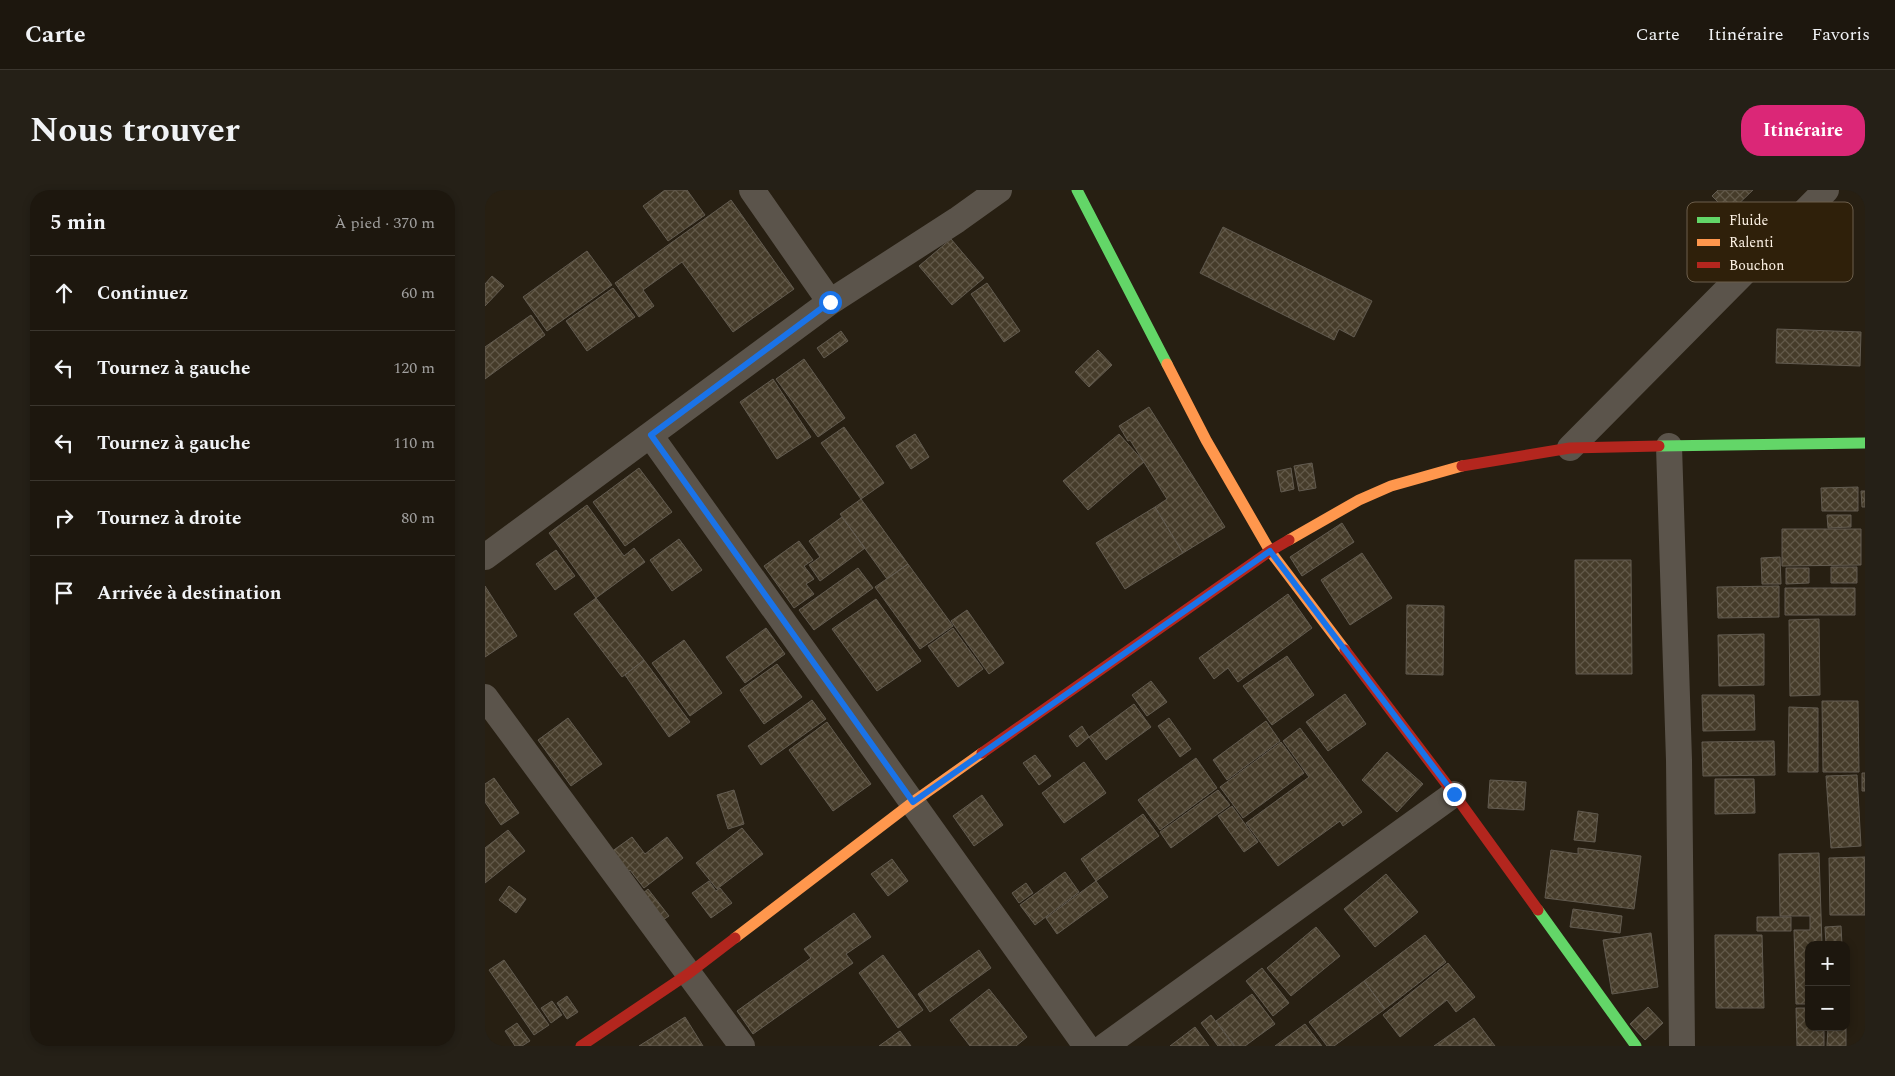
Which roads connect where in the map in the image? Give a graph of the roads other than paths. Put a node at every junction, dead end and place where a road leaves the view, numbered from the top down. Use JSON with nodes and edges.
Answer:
{"nodes":[{"id":1,"x":752,"y":190,"type":"edge"},
{"id":2,"x":999,"y":190,"type":"edge"},
{"id":3,"x":1077,"y":190,"type":"edge"},
{"id":4,"x":1826,"y":190,"type":"edge"},
{"id":5,"x":1814,"y":202,"type":"edge"},
{"id":6,"x":1735,"y":282,"type":"edge"},
{"id":7,"x":830,"y":302,"type":"junction"},
{"id":8,"x":651,"y":435,"type":"junction"},
{"id":9,"x":1865,"y":443,"type":"edge"},
{"id":10,"x":1669,"y":446,"type":"junction"},
{"id":11,"x":1570,"y":448,"type":"junction"},
{"id":12,"x":1270,"y":551,"type":"junction"},
{"id":13,"x":485,"y":557,"type":"edge"},
{"id":14,"x":485,"y":697,"type":"edge"},
{"id":15,"x":1454,"y":794,"type":"junction"},
{"id":16,"x":913,"y":802,"type":"junction"},
{"id":17,"x":688,"y":974,"type":"junction"},
{"id":18,"x":581,"y":1046,"type":"edge"},
{"id":19,"x":742,"y":1046,"type":"edge"},
{"id":20,"x":1086,"y":1046,"type":"edge"},
{"id":21,"x":1105,"y":1046,"type":"edge"},
{"id":22,"x":1636,"y":1046,"type":"edge"},
{"id":23,"x":1682,"y":1046,"type":"edge"}],
"edges":[{"from":1,"to":7,"type":"street"},
{"from":2,"to":7,"type":"street"},
{"from":3,"to":12,"type":"street"},
{"from":4,"to":5,"type":"street"},
{"from":6,"to":11,"type":"street"},
{"from":7,"to":8,"type":"street"},
{"from":8,"to":13,"type":"street"},
{"from":8,"to":16,"type":"street"},
{"from":9,"to":10,"type":"street"},
{"from":10,"to":11,"type":"street"},
{"from":10,"to":23,"type":"street"},
{"from":11,"to":12,"type":"street"},
{"from":12,"to":15,"type":"street"},
{"from":12,"to":16,"type":"street"},
{"from":14,"to":17,"type":"street"},
{"from":15,"to":21,"type":"street"},
{"from":15,"to":22,"type":"street"},
{"from":16,"to":17,"type":"street"},
{"from":16,"to":20,"type":"street"},
{"from":17,"to":18,"type":"street"},
{"from":17,"to":19,"type":"street"}]}
